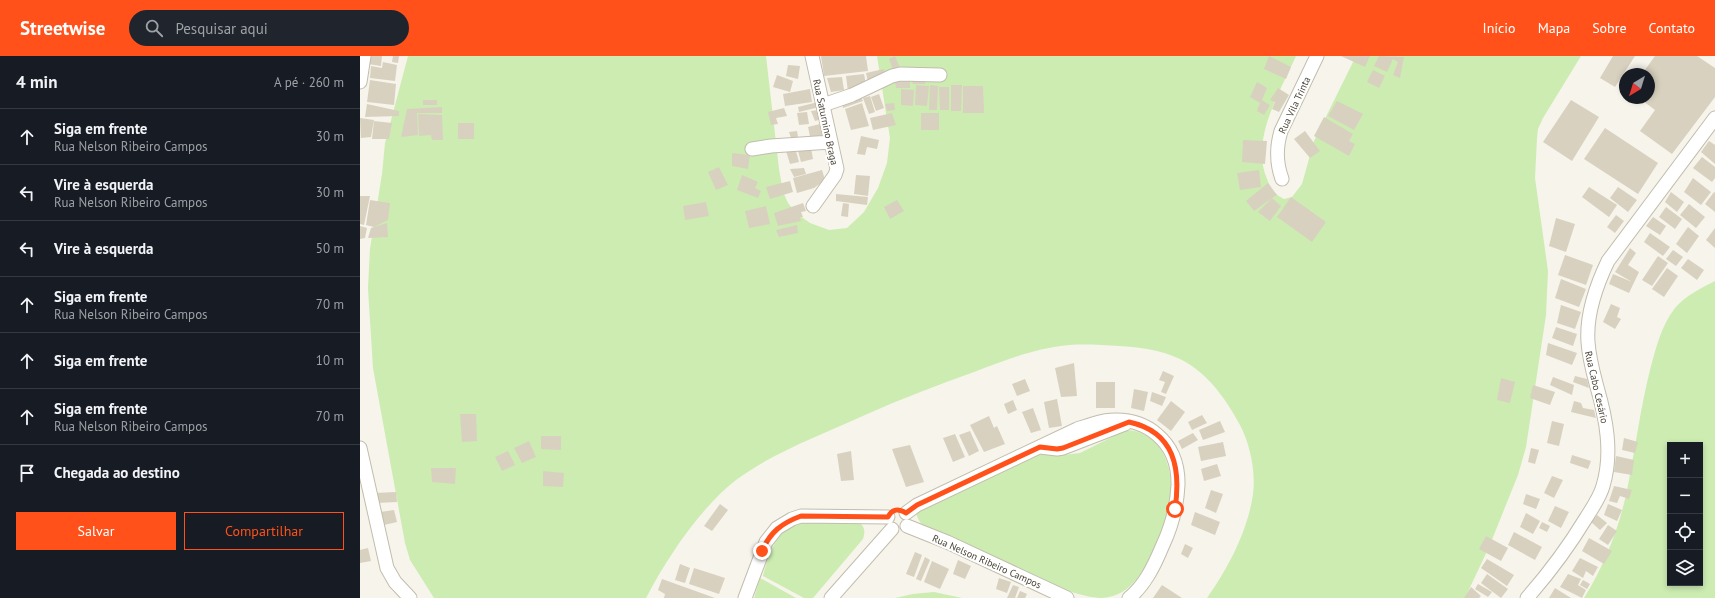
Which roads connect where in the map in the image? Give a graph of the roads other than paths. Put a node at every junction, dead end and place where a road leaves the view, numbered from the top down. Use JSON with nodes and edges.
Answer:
{"nodes":[{"id":1,"x":364,"y":56,"type":"edge"},
{"id":2,"x":812,"y":56,"type":"edge"},
{"id":3,"x":1317,"y":56,"type":"edge"},
{"id":4,"x":940,"y":75,"type":"dead end"},
{"id":5,"x":360,"y":82,"type":"edge"},
{"id":6,"x":823,"y":105,"type":"junction"},
{"id":7,"x":1714,"y":124,"type":"edge"},
{"id":8,"x":831,"y":142,"type":"junction"},
{"id":9,"x":752,"y":149,"type":"dead end"},
{"id":10,"x":1282,"y":179,"type":"dead end"},
{"id":11,"x":813,"y":206,"type":"dead end"},
{"id":12,"x":360,"y":448,"type":"edge"},
{"id":13,"x":906,"y":513,"type":"junction"},
{"id":14,"x":888,"y":516,"type":"junction"},
{"id":15,"x":907,"y":526,"type":"junction"},
{"id":16,"x":892,"y":529,"type":"junction"},
{"id":17,"x":410,"y":598,"type":"edge"},
{"id":18,"x":745,"y":598,"type":"edge"},
{"id":19,"x":831,"y":598,"type":"edge"},
{"id":20,"x":1067,"y":598,"type":"edge"},
{"id":21,"x":1129,"y":598,"type":"edge"},
{"id":22,"x":1527,"y":598,"type":"edge"}],
"edges":[{"from":1,"to":5,"type":"street"},
{"from":2,"to":6,"type":"street","name":"Rua Saturnino Braga"},
{"from":3,"to":10,"type":"street","name":"Rua Vila Trinta"},
{"from":4,"to":6,"type":"street"},
{"from":6,"to":8,"type":"street","name":"Rua Saturnino Braga"},
{"from":7,"to":22,"type":"street","name":"Rua Cabo Cesário"},
{"from":8,"to":9,"type":"street"},
{"from":8,"to":11,"type":"street","name":"Rua Saturnino Braga"},
{"from":12,"to":17,"type":"street"},
{"from":13,"to":14,"type":"street"},
{"from":13,"to":15,"type":"street"},
{"from":13,"to":21,"type":"street"},
{"from":14,"to":16,"type":"street"},
{"from":14,"to":18,"type":"street"},
{"from":15,"to":16,"type":"street"},
{"from":15,"to":20,"type":"street","name":"Rua Nelson Ribeiro Campos"},
{"from":16,"to":19,"type":"street"}]}
